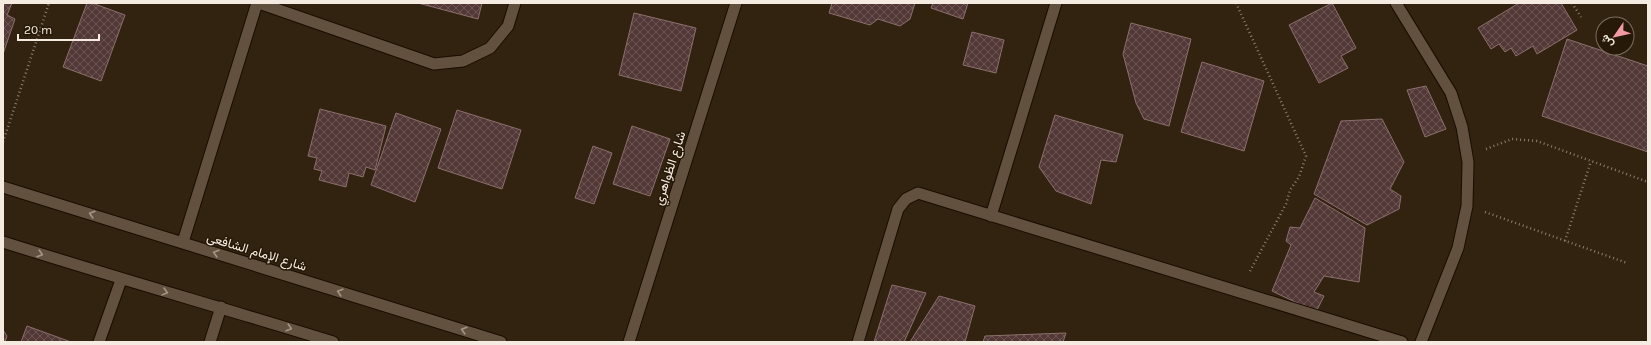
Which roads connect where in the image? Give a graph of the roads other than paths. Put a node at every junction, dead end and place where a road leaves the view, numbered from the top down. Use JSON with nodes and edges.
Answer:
{"nodes":[{"id":1,"x":258,"y":3,"type":"edge"},
{"id":2,"x":515,"y":3,"type":"edge"},
{"id":3,"x":736,"y":3,"type":"edge"},
{"id":4,"x":1056,"y":3,"type":"edge"},
{"id":5,"x":1396,"y":3,"type":"edge"},
{"id":6,"x":3,"y":187,"type":"edge"},
{"id":7,"x":991,"y":216,"type":"junction"},
{"id":8,"x":3,"y":242,"type":"edge"},
{"id":9,"x":182,"y":242,"type":"junction"},
{"id":10,"x":121,"y":280,"type":"junction"},
{"id":11,"x":221,"y":307,"type":"junction"},
{"id":12,"x":99,"y":342,"type":"edge"},
{"id":13,"x":210,"y":342,"type":"edge"},
{"id":14,"x":333,"y":342,"type":"edge"},
{"id":15,"x":502,"y":342,"type":"edge"},
{"id":16,"x":629,"y":342,"type":"edge"},
{"id":17,"x":858,"y":342,"type":"edge"},
{"id":18,"x":1402,"y":342,"type":"edge"},
{"id":19,"x":1420,"y":342,"type":"edge"}],
"edges":[{"from":1,"to":2,"type":"street"},
{"from":1,"to":9,"type":"street"},
{"from":3,"to":16,"type":"street","name":"شارع الظواهري"},
{"from":4,"to":7,"type":"street"},
{"from":5,"to":19,"type":"street"},
{"from":9,"to":6,"type":"street","name":"شارع الإمام الشافعى","one_way":true},
{"from":7,"to":17,"type":"street"},
{"from":7,"to":18,"type":"street"},
{"from":8,"to":10,"type":"street","one_way":true},
{"from":15,"to":9,"type":"street","name":"شارع الإمام الشافعى","one_way":true},
{"from":10,"to":11,"type":"street","one_way":true},
{"from":10,"to":12,"type":"street"},
{"from":11,"to":13,"type":"street"},
{"from":11,"to":14,"type":"street","one_way":true}]}
